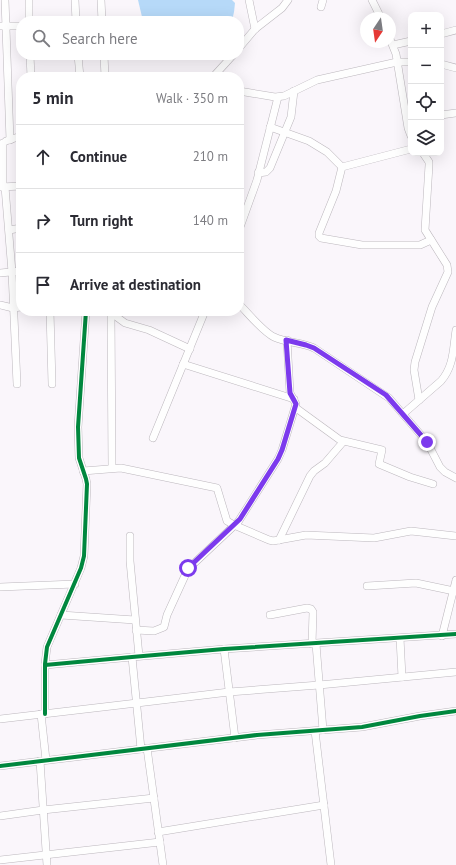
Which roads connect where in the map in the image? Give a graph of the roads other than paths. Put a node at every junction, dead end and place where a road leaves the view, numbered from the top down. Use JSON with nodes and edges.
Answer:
{"nodes":[{"id":1,"x":6,"y":0,"type":"edge"},
{"id":2,"x":29,"y":0,"type":"edge"},
{"id":3,"x":75,"y":0,"type":"edge"},
{"id":4,"x":101,"y":0,"type":"edge"},
{"id":5,"x":248,"y":0,"type":"edge"},
{"id":6,"x":288,"y":0,"type":"edge"},
{"id":7,"x":372,"y":0,"type":"edge"},
{"id":8,"x":378,"y":12,"type":"edge"},
{"id":9,"x":30,"y":16,"type":"edge"},
{"id":10,"x":76,"y":16,"type":"edge"},
{"id":11,"x":102,"y":16,"type":"edge"},
{"id":12,"x":3,"y":26,"type":"edge"},
{"id":13,"x":16,"y":26,"type":"edge"},
{"id":14,"x":255,"y":29,"type":"junction"},
{"id":15,"x":456,"y":30,"type":"edge"},
{"id":16,"x":444,"y":33,"type":"edge"},
{"id":17,"x":408,"y":41,"type":"edge"},
{"id":18,"x":244,"y":42,"type":"edge"},
{"id":19,"x":396,"y":42,"type":"edge"},
{"id":20,"x":394,"y":48,"type":"edge"},
{"id":21,"x":30,"y":60,"type":"edge"},
{"id":22,"x":78,"y":60,"type":"edge"},
{"id":23,"x":104,"y":60,"type":"edge"},
{"id":24,"x":228,"y":60,"type":"edge"},
{"id":25,"x":397,"y":62,"type":"junction"},
{"id":26,"x":408,"y":62,"type":"edge"},
{"id":27,"x":444,"y":65,"type":"edge"},
{"id":28,"x":456,"y":68,"type":"edge"},
{"id":29,"x":31,"y":72,"type":"edge"},
{"id":30,"x":80,"y":72,"type":"edge"},
{"id":31,"x":105,"y":72,"type":"edge"},
{"id":32,"x":218,"y":72,"type":"edge"},
{"id":33,"x":294,"y":91,"type":"junction"},
{"id":34,"x":244,"y":92,"type":"edge"},
{"id":35,"x":278,"y":97,"type":"junction"},
{"id":36,"x":456,"y":113,"type":"edge"},
{"id":37,"x":408,"y":115,"type":"edge"},
{"id":38,"x":444,"y":115,"type":"edge"},
{"id":39,"x":270,"y":127,"type":"junction"},
{"id":40,"x":285,"y":132,"type":"junction"},
{"id":41,"x":16,"y":138,"type":"edge"},
{"id":42,"x":10,"y":140,"type":"junction"},
{"id":43,"x":1,"y":143,"type":"edge"},
{"id":44,"x":408,"y":150,"type":"edge"},
{"id":45,"x":425,"y":156,"type":"edge"},
{"id":46,"x":342,"y":167,"type":"junction"},
{"id":47,"x":258,"y":173,"type":"junction"},
{"id":48,"x":16,"y":186,"type":"edge"},
{"id":49,"x":3,"y":187,"type":"edge"},
{"id":50,"x":244,"y":215,"type":"edge"},
{"id":51,"x":16,"y":229,"type":"edge"},
{"id":52,"x":9,"y":230,"type":"junction"},
{"id":53,"x":431,"y":240,"type":"junction"},
{"id":54,"x":12,"y":272,"type":"junction"},
{"id":55,"x":16,"y":272,"type":"edge"},
{"id":56,"x":0,"y":273,"type":"edge"},
{"id":57,"x":16,"y":300,"type":"edge"},
{"id":58,"x":0,"y":305,"type":"edge"},
{"id":59,"x":16,"y":307,"type":"edge"},
{"id":60,"x":244,"y":309,"type":"edge"},
{"id":61,"x":17,"y":316,"type":"edge"},
{"id":62,"x":50,"y":316,"type":"edge"},
{"id":63,"x":86,"y":316,"type":"edge"},
{"id":64,"x":111,"y":316,"type":"edge"},
{"id":65,"x":115,"y":316,"type":"edge"},
{"id":66,"x":203,"y":316,"type":"edge"},
{"id":67,"x":456,"y":330,"type":"edge"},
{"id":68,"x":286,"y":340,"type":"junction"},
{"id":69,"x":190,"y":349,"type":"junction"},
{"id":70,"x":183,"y":364,"type":"junction"},
{"id":71,"x":17,"y":384,"type":"dead end"},
{"id":72,"x":52,"y":384,"type":"dead end"},
{"id":73,"x":294,"y":399,"type":"junction"},
{"id":74,"x":419,"y":400,"type":"junction"},
{"id":75,"x":296,"y":408,"type":"junction"},
{"id":76,"x":403,"y":414,"type":"junction"},
{"id":77,"x":153,"y":438,"type":"dead end"},
{"id":78,"x":343,"y":442,"type":"junction"},
{"id":79,"x":112,"y":468,"type":"junction"},
{"id":80,"x":83,"y":471,"type":"junction"},
{"id":81,"x":456,"y":478,"type":"edge"},
{"id":82,"x":433,"y":484,"type":"dead end"},
{"id":83,"x":234,"y":525,"type":"junction"},
{"id":84,"x":130,"y":536,"type":"dead end"},
{"id":85,"x":456,"y":536,"type":"edge"},
{"id":86,"x":279,"y":540,"type":"junction"},
{"id":87,"x":456,"y":580,"type":"edge"},
{"id":88,"x":74,"y":584,"type":"junction"},
{"id":89,"x":367,"y":586,"type":"dead end"},
{"id":90,"x":0,"y":587,"type":"edge"},
{"id":91,"x":454,"y":591,"type":"junction"},
{"id":92,"x":61,"y":615,"type":"junction"},
{"id":93,"x":270,"y":615,"type":"dead end"},
{"id":94,"x":135,"y":620,"type":"junction"},
{"id":95,"x":136,"y":630,"type":"junction"},
{"id":96,"x":456,"y":634,"type":"edge"},
{"id":97,"x":442,"y":636,"type":"junction"},
{"id":98,"x":400,"y":638,"type":"junction"},
{"id":99,"x":314,"y":644,"type":"junction"},
{"id":100,"x":224,"y":649,"type":"junction"},
{"id":101,"x":136,"y":656,"type":"junction"},
{"id":102,"x":45,"y":665,"type":"junction"},
{"id":103,"x":456,"y":672,"type":"edge"},
{"id":104,"x":402,"y":677,"type":"junction"},
{"id":105,"x":319,"y":685,"type":"junction"},
{"id":106,"x":229,"y":692,"type":"junction"},
{"id":107,"x":137,"y":703,"type":"junction"},
{"id":108,"x":456,"y":712,"type":"edge"},
{"id":109,"x":43,"y":714,"type":"junction"},
{"id":110,"x":0,"y":719,"type":"edge"},
{"id":111,"x":323,"y":730,"type":"junction"},
{"id":112,"x":314,"y":731,"type":"junction"},
{"id":113,"x":235,"y":738,"type":"junction"},
{"id":114,"x":144,"y":749,"type":"junction"},
{"id":115,"x":43,"y":761,"type":"junction"},
{"id":116,"x":0,"y":766,"type":"edge"},
{"id":117,"x":154,"y":798,"type":"junction"},
{"id":118,"x":324,"y":805,"type":"junction"},
{"id":119,"x":43,"y":810,"type":"junction"},
{"id":120,"x":0,"y":816,"type":"edge"},
{"id":121,"x":158,"y":832,"type":"junction"},
{"id":122,"x":160,"y":842,"type":"junction"},
{"id":123,"x":46,"y":855,"type":"junction"},
{"id":124,"x":0,"y":860,"type":"edge"},
{"id":125,"x":47,"y":865,"type":"edge"},
{"id":126,"x":163,"y":865,"type":"edge"},
{"id":127,"x":331,"y":865,"type":"edge"}],
"edges":[{"from":1,"to":12,"type":"street"},
{"from":2,"to":9,"type":"street"},
{"from":3,"to":10,"type":"street"},
{"from":4,"to":11,"type":"street"},
{"from":5,"to":14,"type":"street"},
{"from":6,"to":14,"type":"street"},
{"from":7,"to":8,"type":"street"},
{"from":12,"to":13,"type":"street"},
{"from":12,"to":42,"type":"street"},
{"from":14,"to":18,"type":"street"},
{"from":15,"to":16,"type":"street"},
{"from":17,"to":19,"type":"street"},
{"from":20,"to":25,"type":"street"},
{"from":21,"to":29,"type":"street"},
{"from":22,"to":30,"type":"street"},
{"from":23,"to":31,"type":"street"},
{"from":24,"to":32,"type":"street"},
{"from":25,"to":26,"type":"street"},
{"from":25,"to":33,"type":"street"},
{"from":25,"to":37,"type":"street"},
{"from":27,"to":28,"type":"street"},
{"from":33,"to":35,"type":"street"},
{"from":33,"to":40,"type":"street"},
{"from":34,"to":35,"type":"street"},
{"from":35,"to":39,"type":"street"},
{"from":36,"to":38,"type":"street"},
{"from":39,"to":40,"type":"street"},
{"from":39,"to":47,"type":"street"},
{"from":40,"to":46,"type":"street"},
{"from":40,"to":47,"type":"street"},
{"from":41,"to":42,"type":"street"},
{"from":42,"to":43,"type":"street"},
{"from":43,"to":49,"type":"street"},
{"from":44,"to":46,"type":"street"},
{"from":45,"to":53,"type":"street"},
{"from":46,"to":53,"type":"street"},
{"from":47,"to":50,"type":"street"},
{"from":48,"to":49,"type":"street"},
{"from":49,"to":52,"type":"street"},
{"from":51,"to":52,"type":"street"},
{"from":52,"to":54,"type":"street"},
{"from":53,"to":74,"type":"street"},
{"from":54,"to":55,"type":"street"},
{"from":54,"to":56,"type":"street"},
{"from":54,"to":57,"type":"street"},
{"from":58,"to":59,"type":"street"},
{"from":60,"to":68,"type":"street"},
{"from":61,"to":71,"type":"street"},
{"from":62,"to":72,"type":"street"},
{"from":63,"to":80,"type":"street"},
{"from":64,"to":79,"type":"street"},
{"from":65,"to":69,"type":"street"},
{"from":66,"to":69,"type":"street"},
{"from":67,"to":74,"type":"street"},
{"from":68,"to":73,"type":"street"},
{"from":68,"to":76,"type":"street"},
{"from":69,"to":70,"type":"street"},
{"from":70,"to":73,"type":"street"},
{"from":70,"to":77,"type":"street"},
{"from":73,"to":75,"type":"street"},
{"from":74,"to":76,"type":"street"},
{"from":75,"to":78,"type":"street"},
{"from":75,"to":83,"type":"street"},
{"from":76,"to":81,"type":"street"},
{"from":78,"to":82,"type":"street"},
{"from":78,"to":86,"type":"street"},
{"from":79,"to":80,"type":"street"},
{"from":79,"to":83,"type":"street"},
{"from":80,"to":88,"type":"street"},
{"from":83,"to":86,"type":"street"},
{"from":83,"to":95,"type":"street"},
{"from":84,"to":94,"type":"street"},
{"from":85,"to":86,"type":"street"},
{"from":87,"to":91,"type":"street"},
{"from":88,"to":90,"type":"street"},
{"from":88,"to":92,"type":"street"},
{"from":89,"to":91,"type":"street"},
{"from":91,"to":97,"type":"street"},
{"from":92,"to":94,"type":"street"},
{"from":92,"to":102,"type":"street"},
{"from":93,"to":99,"type":"street"},
{"from":94,"to":95,"type":"street"},
{"from":95,"to":101,"type":"street"},
{"from":96,"to":97,"type":"street"},
{"from":97,"to":98,"type":"street"},
{"from":98,"to":99,"type":"street"},
{"from":98,"to":104,"type":"street"},
{"from":99,"to":100,"type":"street"},
{"from":99,"to":105,"type":"street"},
{"from":100,"to":101,"type":"street"},
{"from":100,"to":106,"type":"street"},
{"from":101,"to":102,"type":"street"},
{"from":101,"to":107,"type":"street"},
{"from":102,"to":109,"type":"street"},
{"from":103,"to":104,"type":"street"},
{"from":104,"to":105,"type":"street"},
{"from":105,"to":106,"type":"street"},
{"from":105,"to":111,"type":"street"},
{"from":106,"to":107,"type":"street"},
{"from":106,"to":113,"type":"street"},
{"from":107,"to":109,"type":"street"},
{"from":107,"to":114,"type":"street"},
{"from":108,"to":111,"type":"street"},
{"from":109,"to":110,"type":"street"},
{"from":109,"to":115,"type":"street"},
{"from":111,"to":112,"type":"street"},
{"from":112,"to":113,"type":"street"},
{"from":112,"to":118,"type":"street"},
{"from":113,"to":114,"type":"street"},
{"from":114,"to":115,"type":"street"},
{"from":114,"to":117,"type":"street"},
{"from":115,"to":116,"type":"street"},
{"from":115,"to":119,"type":"street"},
{"from":117,"to":119,"type":"street"},
{"from":117,"to":121,"type":"street"},
{"from":118,"to":121,"type":"street"},
{"from":118,"to":127,"type":"street"},
{"from":119,"to":120,"type":"street"},
{"from":119,"to":123,"type":"street"},
{"from":121,"to":122,"type":"street"},
{"from":122,"to":123,"type":"street"},
{"from":122,"to":126,"type":"street"},
{"from":123,"to":124,"type":"street"},
{"from":123,"to":125,"type":"street"}]}
